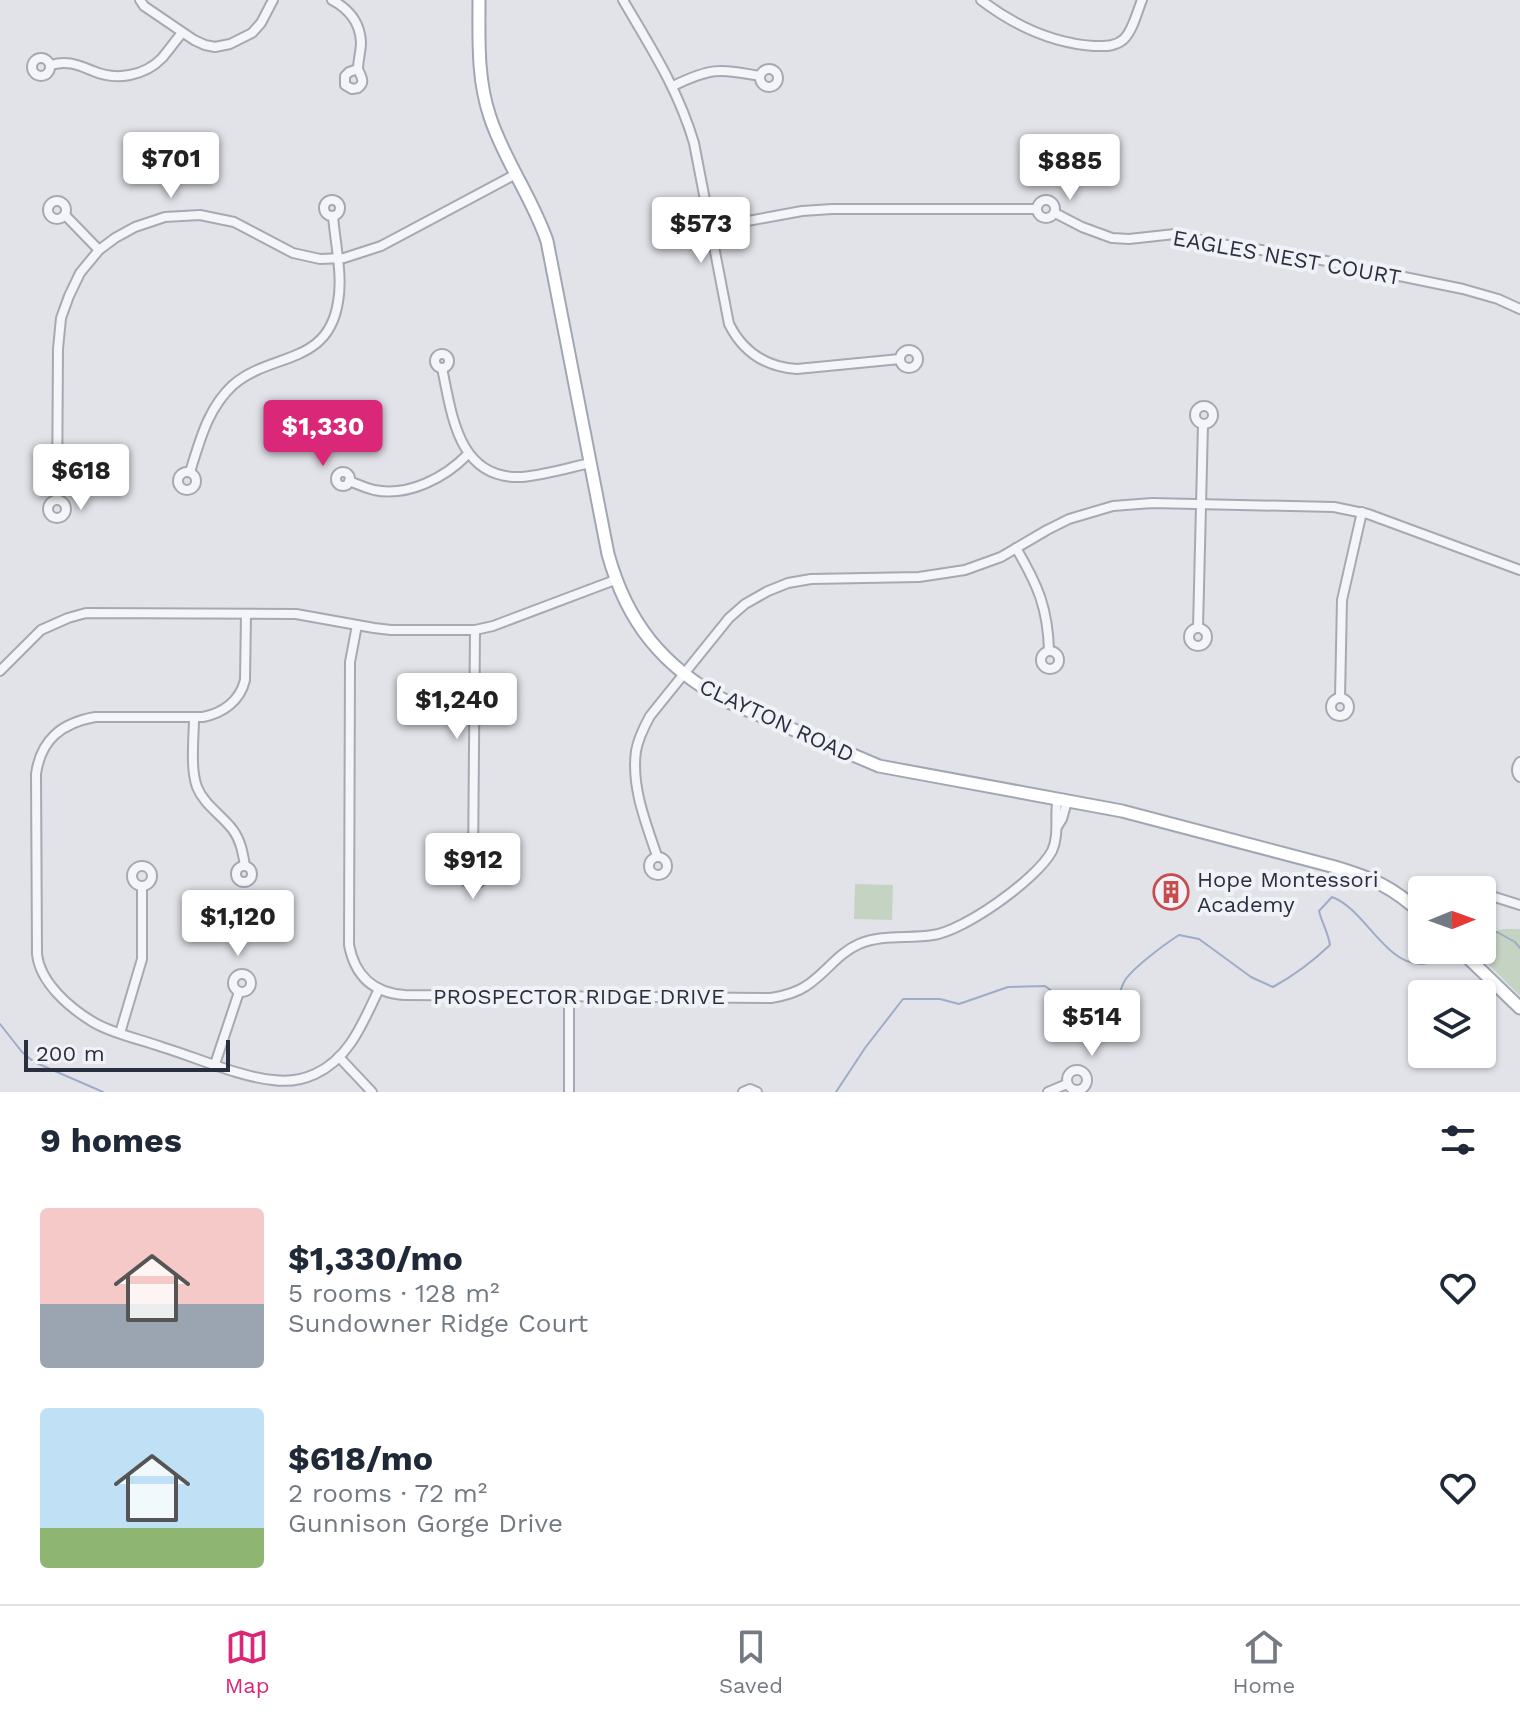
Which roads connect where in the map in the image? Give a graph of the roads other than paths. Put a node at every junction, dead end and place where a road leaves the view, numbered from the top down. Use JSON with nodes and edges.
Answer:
{"nodes":[{"id":1,"x":140,"y":0,"type":"edge"},
{"id":2,"x":273,"y":0,"type":"edge"},
{"id":3,"x":332,"y":0,"type":"edge"},
{"id":4,"x":479,"y":0,"type":"edge"},
{"id":5,"x":623,"y":0,"type":"edge"},
{"id":6,"x":981,"y":0,"type":"edge"},
{"id":7,"x":1142,"y":0,"type":"edge"},
{"id":8,"x":182,"y":33,"type":"junction"},
{"id":9,"x":51,"y":65,"type":"dead end"},
{"id":10,"x":358,"y":69,"type":"dead end"},
{"id":11,"x":760,"y":76,"type":"dead end"},
{"id":12,"x":673,"y":86,"type":"junction"},
{"id":13,"x":516,"y":174,"type":"junction"},
{"id":14,"x":65,"y":215,"type":"dead end"},
{"id":15,"x":333,"y":216,"type":"dead end"},
{"id":16,"x":710,"y":228,"type":"junction"},
{"id":17,"x":99,"y":250,"type":"junction"},
{"id":18,"x":337,"y":259,"type":"junction"},
{"id":19,"x":1520,"y":309,"type":"edge"},
{"id":20,"x":900,"y":359,"type":"dead end"},
{"id":21,"x":442,"y":368,"type":"dead end"},
{"id":22,"x":1203,"y":424,"type":"dead end"},
{"id":23,"x":468,"y":454,"type":"junction"},
{"id":24,"x":590,"y":463,"type":"junction"},
{"id":25,"x":190,"y":472,"type":"dead end"},
{"id":26,"x":349,"y":481,"type":"dead end"},
{"id":27,"x":57,"y":500,"type":"dead end"},
{"id":28,"x":1201,"y":504,"type":"junction"},
{"id":29,"x":1362,"y":512,"type":"junction"},
{"id":30,"x":1016,"y":548,"type":"junction"},
{"id":31,"x":1520,"y":570,"type":"edge"},
{"id":32,"x":615,"y":580,"type":"junction"},
{"id":33,"x":246,"y":614,"type":"junction"},
{"id":34,"x":357,"y":625,"type":"junction"},
{"id":35,"x":1198,"y":628,"type":"dead end"},
{"id":36,"x":475,"y":630,"type":"junction"},
{"id":37,"x":1049,"y":651,"type":"dead end"},
{"id":38,"x":0,"y":671,"type":"edge"},
{"id":39,"x":683,"y":674,"type":"junction"},
{"id":40,"x":1340,"y":697,"type":"dead end"},
{"id":41,"x":194,"y":717,"type":"junction"},
{"id":42,"x":1520,"y":762,"type":"edge"},
{"id":43,"x":1520,"y":777,"type":"edge"},
{"id":44,"x":1063,"y":799,"type":"junction"},
{"id":45,"x":657,"y":856,"type":"dead end"},
{"id":46,"x":473,"y":865,"type":"dead end"},
{"id":47,"x":245,"y":866,"type":"dead end"},
{"id":48,"x":142,"y":886,"type":"dead end"},
{"id":49,"x":1496,"y":897,"type":"edge"},
{"id":50,"x":1408,"y":902,"type":"edge"},
{"id":51,"x":1520,"y":905,"type":"edge"},
{"id":52,"x":1475,"y":964,"type":"edge"},
{"id":53,"x":379,"y":989,"type":"junction"},
{"id":54,"x":239,"y":992,"type":"dead end"},
{"id":55,"x":569,"y":996,"type":"junction"},
{"id":56,"x":1520,"y":1008,"type":"edge"},
{"id":57,"x":120,"y":1033,"type":"junction"},
{"id":58,"x":339,"y":1057,"type":"junction"},
{"id":59,"x":215,"y":1064,"type":"junction"},
{"id":60,"x":1067,"y":1084,"type":"dead end"},
{"id":61,"x":372,"y":1092,"type":"edge"},
{"id":62,"x":569,"y":1092,"type":"edge"},
{"id":63,"x":743,"y":1092,"type":"edge"},
{"id":64,"x":757,"y":1092,"type":"edge"},
{"id":65,"x":1048,"y":1092,"type":"edge"}],
"edges":[{"from":1,"to":8,"type":"street"},
{"from":2,"to":8,"type":"street"},
{"from":3,"to":10,"type":"street"},
{"from":4,"to":13,"type":"main road","name":"CLAYTON ROAD"},
{"from":5,"to":12,"type":"street"},
{"from":6,"to":7,"type":"street"},
{"from":8,"to":9,"type":"street"},
{"from":11,"to":12,"type":"street"},
{"from":12,"to":16,"type":"street"},
{"from":13,"to":18,"type":"street"},
{"from":13,"to":24,"type":"main road","name":"CLAYTON ROAD"},
{"from":14,"to":17,"type":"street"},
{"from":15,"to":18,"type":"street"},
{"from":16,"to":19,"type":"street","name":"EAGLES NEST COURT"},
{"from":16,"to":20,"type":"street"},
{"from":17,"to":18,"type":"street"},
{"from":17,"to":27,"type":"street"},
{"from":18,"to":25,"type":"street"},
{"from":21,"to":23,"type":"street"},
{"from":22,"to":28,"type":"street"},
{"from":23,"to":24,"type":"street"},
{"from":23,"to":26,"type":"street"},
{"from":24,"to":32,"type":"main road","name":"CLAYTON ROAD"},
{"from":28,"to":29,"type":"street"},
{"from":28,"to":30,"type":"street"},
{"from":28,"to":35,"type":"street"},
{"from":29,"to":31,"type":"street"},
{"from":29,"to":40,"type":"street"},
{"from":30,"to":37,"type":"street"},
{"from":30,"to":39,"type":"street"},
{"from":32,"to":36,"type":"street"},
{"from":32,"to":39,"type":"main road","name":"CLAYTON ROAD"},
{"from":33,"to":34,"type":"street"},
{"from":33,"to":38,"type":"street"},
{"from":33,"to":41,"type":"street"},
{"from":34,"to":36,"type":"street"},
{"from":34,"to":53,"type":"street"},
{"from":36,"to":46,"type":"street"},
{"from":39,"to":44,"type":"main road","name":"CLAYTON ROAD"},
{"from":39,"to":45,"type":"street"},
{"from":41,"to":47,"type":"street"},
{"from":41,"to":57,"type":"street"},
{"from":42,"to":43,"type":"street"},
{"from":44,"to":50,"type":"main road","name":"CLAYTON ROAD"},
{"from":44,"to":55,"type":"street","name":"PROSPECTOR RIDGE DRIVE"},
{"from":48,"to":57,"type":"street"},
{"from":49,"to":51,"type":"street"},
{"from":52,"to":56,"type":"main road"},
{"from":53,"to":55,"type":"street","name":"PROSPECTOR RIDGE DRIVE"},
{"from":53,"to":58,"type":"street"},
{"from":54,"to":59,"type":"street"},
{"from":55,"to":62,"type":"street"},
{"from":57,"to":59,"type":"street"},
{"from":58,"to":59,"type":"street"},
{"from":58,"to":61,"type":"street"},
{"from":60,"to":65,"type":"street"},
{"from":63,"to":64,"type":"street"}]}
